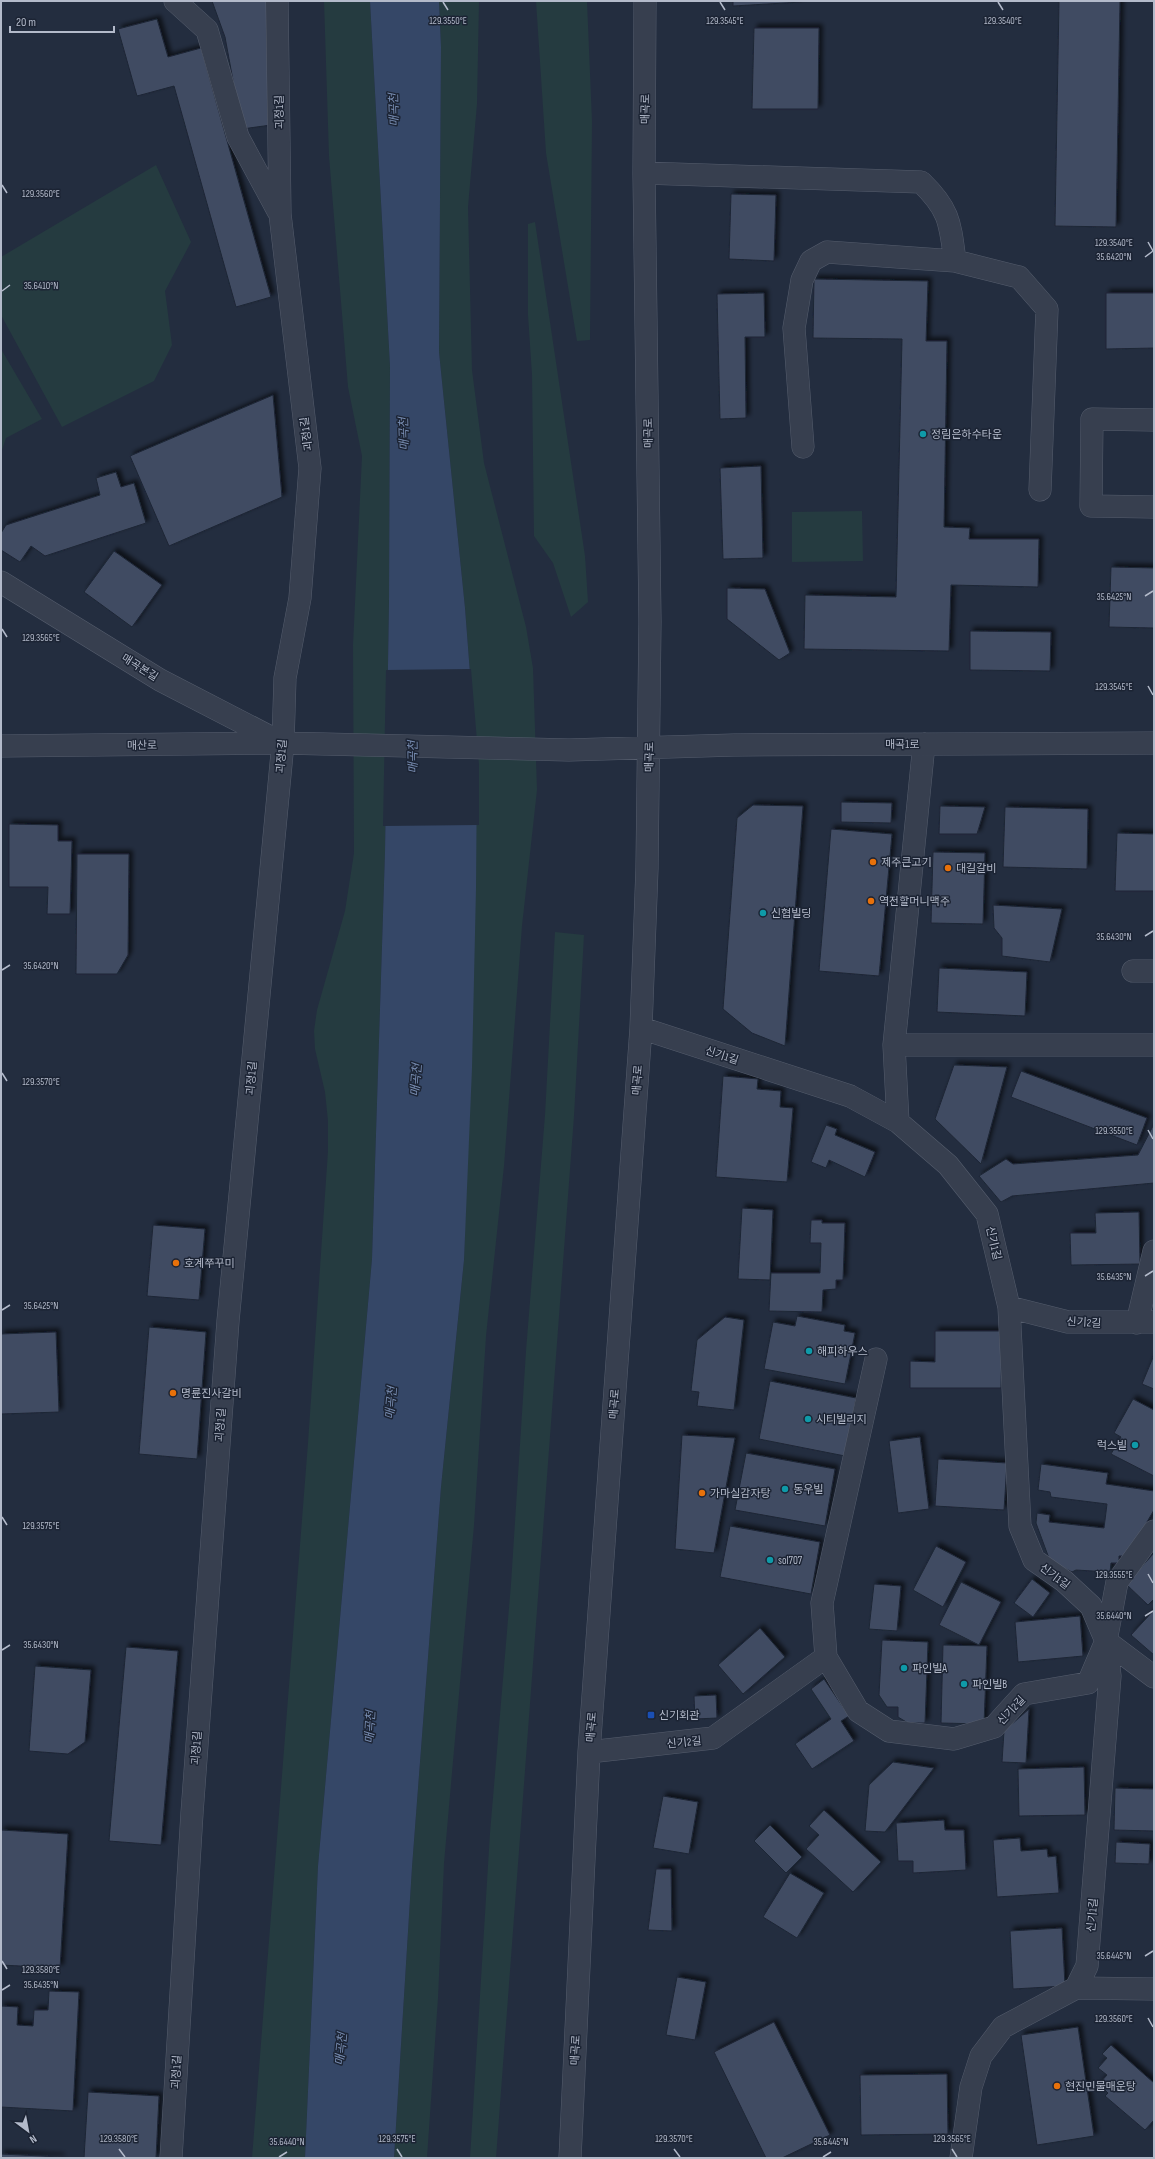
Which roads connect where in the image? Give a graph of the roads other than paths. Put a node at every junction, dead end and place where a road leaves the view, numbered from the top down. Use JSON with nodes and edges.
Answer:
{"nodes":[{"id":1,"x":174,"y":1,"type":"edge"},
{"id":2,"x":277,"y":1,"type":"edge"},
{"id":3,"x":645,"y":1,"type":"edge"},
{"id":4,"x":644,"y":173,"type":"junction"},
{"id":5,"x":280,"y":214,"type":"junction"},
{"id":6,"x":955,"y":262,"type":"junction"},
{"id":7,"x":1154,"y":420,"type":"edge"},
{"id":8,"x":803,"y":447,"type":"dead end"},
{"id":9,"x":1040,"y":490,"type":"dead end"},
{"id":10,"x":1154,"y":507,"type":"edge"},
{"id":11,"x":1,"y":582,"type":"edge"},
{"id":12,"x":283,"y":743,"type":"junction"},
{"id":13,"x":1154,"y":743,"type":"edge"},
{"id":14,"x":924,"y":744,"type":"junction"},
{"id":15,"x":1,"y":746,"type":"edge"},
{"id":16,"x":650,"y":748,"type":"junction"},
{"id":17,"x":568,"y":750,"type":"joint"},
{"id":18,"x":641,"y":1028,"type":"junction"},
{"id":19,"x":894,"y":1045,"type":"junction"},
{"id":20,"x":1154,"y":1045,"type":"edge"},
{"id":21,"x":898,"y":1122,"type":"junction"},
{"id":22,"x":1154,"y":1251,"type":"edge"},
{"id":23,"x":1009,"y":1307,"type":"junction"},
{"id":24,"x":1146,"y":1323,"type":"edge"},
{"id":25,"x":876,"y":1359,"type":"dead end"},
{"id":26,"x":1154,"y":1531,"type":"edge"},
{"id":27,"x":1106,"y":1641,"type":"junction"},
{"id":28,"x":826,"y":1657,"type":"junction"},
{"id":29,"x":1154,"y":1677,"type":"edge"},
{"id":30,"x":589,"y":1752,"type":"junction"},
{"id":31,"x":1076,"y":1988,"type":"junction"},
{"id":32,"x":1154,"y":1988,"type":"edge"},
{"id":33,"x":171,"y":2158,"type":"edge"},
{"id":34,"x":570,"y":2158,"type":"edge"},
{"id":35,"x":961,"y":2158,"type":"edge"}],
"edges":[{"from":1,"to":5,"type":"street"},
{"from":2,"to":5,"type":"street","name":"괴정1길"},
{"from":3,"to":4,"type":"street","name":"매곡로"},
{"from":4,"to":6,"type":"street"},
{"from":4,"to":16,"type":"street","name":"매곡로"},
{"from":5,"to":12,"type":"street","name":"괴정1길"},
{"from":6,"to":8,"type":"street"},
{"from":6,"to":9,"type":"street"},
{"from":7,"to":10,"type":"street"},
{"from":11,"to":12,"type":"street","name":"매곡본길"},
{"from":12,"to":15,"type":"street","name":"매산로"},
{"from":12,"to":17,"type":"street","name":"매산로"},
{"from":12,"to":33,"type":"street","name":"괴정1길"},
{"from":13,"to":14,"type":"street","name":"매곡1로"},
{"from":14,"to":16,"type":"street","name":"매곡1로"},
{"from":14,"to":19,"type":"street"},
{"from":16,"to":17,"type":"street","name":"매곡1로"},
{"from":16,"to":18,"type":"street","name":"매곡로"},
{"from":18,"to":21,"type":"street","name":"신기1길"},
{"from":18,"to":30,"type":"street","name":"매곡로"},
{"from":19,"to":20,"type":"street"},
{"from":19,"to":21,"type":"street"},
{"from":21,"to":23,"type":"street","name":"신기1길"},
{"from":22,"to":24,"type":"street","name":"신기2길"},
{"from":23,"to":24,"type":"street","name":"신기2길"},
{"from":23,"to":27,"type":"street","name":"신기1길"},
{"from":25,"to":28,"type":"street","name":"신기2길"},
{"from":26,"to":27,"type":"street","name":"신기2길"},
{"from":27,"to":28,"type":"street","name":"신기2길"},
{"from":27,"to":29,"type":"street","name":"신기1길"},
{"from":27,"to":31,"type":"street","name":"신기1길"},
{"from":28,"to":30,"type":"street","name":"신기2길"},
{"from":30,"to":34,"type":"street","name":"매곡로"},
{"from":31,"to":32,"type":"street"},
{"from":31,"to":35,"type":"street"}]}
